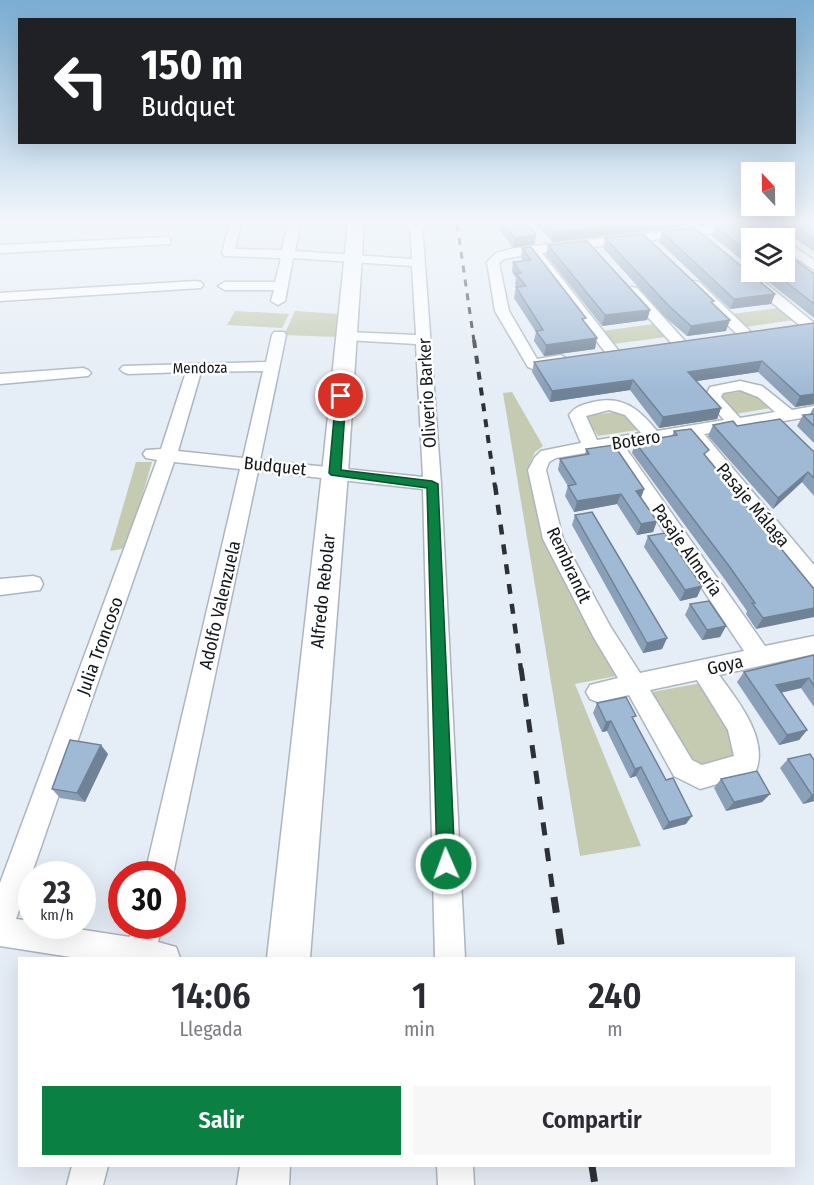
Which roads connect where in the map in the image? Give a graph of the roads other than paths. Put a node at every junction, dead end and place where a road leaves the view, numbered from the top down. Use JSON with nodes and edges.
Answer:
{"nodes":[{"id":1,"x":282,"y":279,"type":"edge"},
{"id":2,"x":351,"y":279,"type":"edge"},
{"id":3,"x":419,"y":279,"type":"edge"},
{"id":4,"x":496,"y":279,"type":"edge"},
{"id":5,"x":564,"y":279,"type":"edge"},
{"id":6,"x":621,"y":279,"type":"edge"},
{"id":7,"x":687,"y":279,"type":"edge"},
{"id":8,"x":753,"y":279,"type":"edge"},
{"id":9,"x":196,"y":285,"type":"dead end"},
{"id":10,"x":281,"y":285,"type":"junction"},
{"id":11,"x":225,"y":286,"type":"dead end"},
{"id":12,"x":0,"y":297,"type":"edge"},
{"id":13,"x":278,"y":301,"type":"dead end"},
{"id":14,"x":811,"y":325,"type":"edge"},
{"id":15,"x":787,"y":328,"type":"edge"},
{"id":16,"x":279,"y":335,"type":"dead end"},
{"id":17,"x":347,"y":336,"type":"junction"},
{"id":18,"x":723,"y":337,"type":"edge"},
{"id":19,"x":424,"y":340,"type":"junction"},
{"id":20,"x":657,"y":347,"type":"edge"},
{"id":21,"x":272,"y":366,"type":"junction"},
{"id":22,"x":195,"y":367,"type":"junction"},
{"id":23,"x":128,"y":369,"type":"dead end"},
{"id":24,"x":83,"y":373,"type":"dead end"},
{"id":25,"x":0,"y":379,"type":"edge"},
{"id":26,"x":814,"y":411,"type":"edge"},
{"id":27,"x":782,"y":416,"type":"junction"},
{"id":28,"x":736,"y":424,"type":"junction"},
{"id":29,"x":692,"y":431,"type":"junction"},
{"id":30,"x":793,"y":435,"type":"edge"},
{"id":31,"x":653,"y":437,"type":"junction"},
{"id":32,"x":613,"y":443,"type":"junction"},
{"id":33,"x":592,"y":447,"type":"junction"},
{"id":34,"x":565,"y":451,"type":"joint"},
{"id":35,"x":160,"y":454,"type":"junction"},
{"id":36,"x":252,"y":463,"type":"junction"},
{"id":37,"x":335,"y":473,"type":"junction"},
{"id":38,"x":432,"y":484,"type":"junction"},
{"id":39,"x":814,"y":579,"type":"edge"},
{"id":40,"x":33,"y":584,"type":"dead end"},
{"id":41,"x":0,"y":587,"type":"edge"},
{"id":42,"x":814,"y":645,"type":"edge"},
{"id":43,"x":760,"y":657,"type":"junction"},
{"id":44,"x":703,"y":670,"type":"junction"},
{"id":45,"x":635,"y":685,"type":"junction"},
{"id":46,"x":598,"y":692,"type":"dead end"},
{"id":47,"x":162,"y":861,"type":"edge"},
{"id":48,"x":0,"y":922,"type":"edge"},
{"id":49,"x":0,"y":931,"type":"edge"},
{"id":50,"x":148,"y":949,"type":"edge"},
{"id":51,"x":288,"y":957,"type":"edge"},
{"id":52,"x":450,"y":957,"type":"edge"},
{"id":53,"x":90,"y":1167,"type":"edge"},
{"id":54,"x":266,"y":1167,"type":"edge"},
{"id":55,"x":455,"y":1167,"type":"edge"},
{"id":56,"x":85,"y":1185,"type":"edge"},
{"id":57,"x":263,"y":1185,"type":"edge"},
{"id":58,"x":456,"y":1185,"type":"edge"}],
"edges":[{"from":1,"to":10,"type":"street"},
{"from":2,"to":17,"type":"street","name":"Alfredo Rebolar"},
{"from":3,"to":19,"type":"street","name":"Oliverio Barker"},
{"from":4,"to":5,"type":"street"},
{"from":6,"to":20,"type":"street"},
{"from":7,"to":18,"type":"street"},
{"from":8,"to":14,"type":"street"},
{"from":9,"to":12,"type":"street"},
{"from":10,"to":11,"type":"street"},
{"from":10,"to":13,"type":"street"},
{"from":14,"to":15,"type":"street"},
{"from":16,"to":21,"type":"street","name":"Adolfo Valenzuela"},
{"from":17,"to":19,"type":"street"},
{"from":17,"to":37,"type":"street","name":"Alfredo Rebolar"},
{"from":19,"to":38,"type":"street","name":"Oliverio Barker"},
{"from":21,"to":22,"type":"street","name":"Mendoza"},
{"from":21,"to":36,"type":"street","name":"Adolfo Valenzuela"},
{"from":22,"to":23,"type":"street","name":"Mendoza"},
{"from":22,"to":35,"type":"street","name":"Julia Troncoso"},
{"from":24,"to":25,"type":"street"},
{"from":26,"to":27,"type":"street","name":"Botero"},
{"from":27,"to":28,"type":"street","name":"Botero"},
{"from":27,"to":28,"type":"street"},
{"from":27,"to":30,"type":"street"},
{"from":28,"to":29,"type":"street","name":"Botero"},
{"from":29,"to":31,"type":"street","name":"Botero"},
{"from":29,"to":39,"type":"street","name":"Pasaje Málaga"},
{"from":31,"to":32,"type":"street","name":"Botero"},
{"from":31,"to":33,"type":"street"},
{"from":32,"to":33,"type":"street","name":"Botero"},
{"from":32,"to":43,"type":"street","name":"Pasaje Almería"},
{"from":33,"to":34,"type":"street","name":"Botero"},
{"from":34,"to":45,"type":"street","name":"Rembrandt"},
{"from":35,"to":36,"type":"street","name":"Budquet"},
{"from":35,"to":48,"type":"street","name":"Julia Troncoso"},
{"from":36,"to":37,"type":"street","name":"Budquet"},
{"from":36,"to":47,"type":"street","name":"Adolfo Valenzuela"},
{"from":37,"to":38,"type":"street","name":"Budquet"},
{"from":37,"to":51,"type":"street","name":"Alfredo Rebolar"},
{"from":38,"to":52,"type":"street","name":"Oliverio Barker"},
{"from":40,"to":41,"type":"street"},
{"from":42,"to":43,"type":"street","name":"Goya"},
{"from":43,"to":44,"type":"street","name":"Goya"},
{"from":44,"to":45,"type":"street","name":"Goya"},
{"from":44,"to":45,"type":"street"},
{"from":45,"to":46,"type":"street","name":"Goya"},
{"from":49,"to":50,"type":"street"},
{"from":53,"to":56,"type":"street"},
{"from":54,"to":57,"type":"street"},
{"from":55,"to":58,"type":"street"}]}
